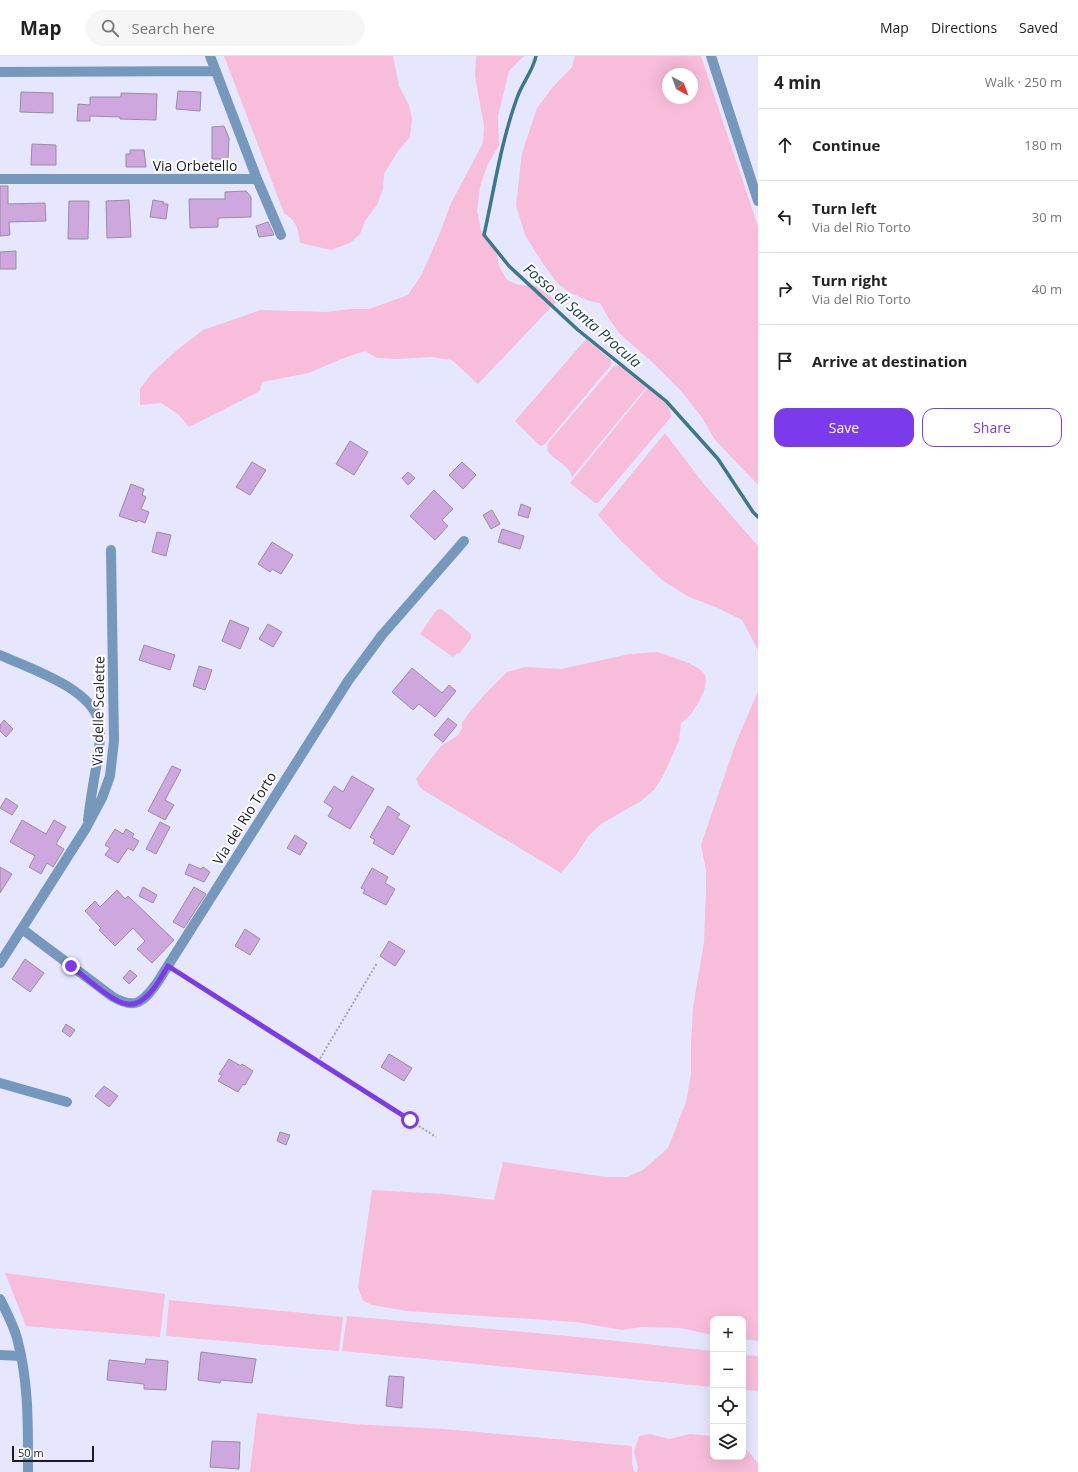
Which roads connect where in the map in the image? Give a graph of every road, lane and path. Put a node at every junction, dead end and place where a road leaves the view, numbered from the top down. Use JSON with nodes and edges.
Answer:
{"nodes":[{"id":1,"x":210,"y":56,"type":"edge"},
{"id":2,"x":711,"y":56,"type":"edge"},
{"id":3,"x":216,"y":70,"type":"junction"},
{"id":4,"x":0,"y":72,"type":"edge"},
{"id":5,"x":0,"y":179,"type":"edge"},
{"id":6,"x":257,"y":179,"type":"junction"},
{"id":7,"x":758,"y":201,"type":"edge"},
{"id":8,"x":282,"y":235,"type":"dead end"},
{"id":9,"x":464,"y":541,"type":"dead end"},
{"id":10,"x":111,"y":550,"type":"dead end"},
{"id":11,"x":0,"y":655,"type":"edge"},
{"id":12,"x":86,"y":828,"type":"junction"},
{"id":13,"x":22,"y":930,"type":"junction"},
{"id":14,"x":0,"y":963,"type":"edge"},
{"id":15,"x":377,"y":964,"type":"dead end"},
{"id":16,"x":168,"y":966,"type":"junction"},
{"id":17,"x":318,"y":1062,"type":"junction"},
{"id":18,"x":0,"y":1083,"type":"edge"},
{"id":19,"x":68,"y":1102,"type":"dead end"},
{"id":20,"x":436,"y":1137,"type":"dead end"},
{"id":21,"x":0,"y":1298,"type":"edge"},
{"id":22,"x":0,"y":1355,"type":"edge"},
{"id":23,"x":21,"y":1356,"type":"junction"},
{"id":24,"x":28,"y":1472,"type":"edge"}],
"edges":[{"from":1,"to":3,"type":"street","name":"Via Orbetello"},
{"from":2,"to":7,"type":"street"},
{"from":3,"to":4,"type":"street"},
{"from":3,"to":6,"type":"street","name":"Via Orbetello"},
{"from":5,"to":6,"type":"street","name":"Via Orbetello"},
{"from":6,"to":8,"type":"street"},
{"from":9,"to":16,"type":"street","name":"Via del Rio Torto"},
{"from":10,"to":12,"type":"street","name":"Via delle Scalette"},
{"from":11,"to":12,"type":"street"},
{"from":12,"to":13,"type":"street","name":"Via delle Scalette"},
{"from":13,"to":14,"type":"street","name":"Via delle Scalette"},
{"from":13,"to":16,"type":"street","name":"Via del Rio Torto"},
{"from":15,"to":17,"type":"path"},
{"from":16,"to":17,"type":"path"},
{"from":17,"to":20,"type":"path"},
{"from":18,"to":19,"type":"street"},
{"from":21,"to":23,"type":"street"},
{"from":22,"to":23,"type":"street"},
{"from":23,"to":24,"type":"street"}]}
